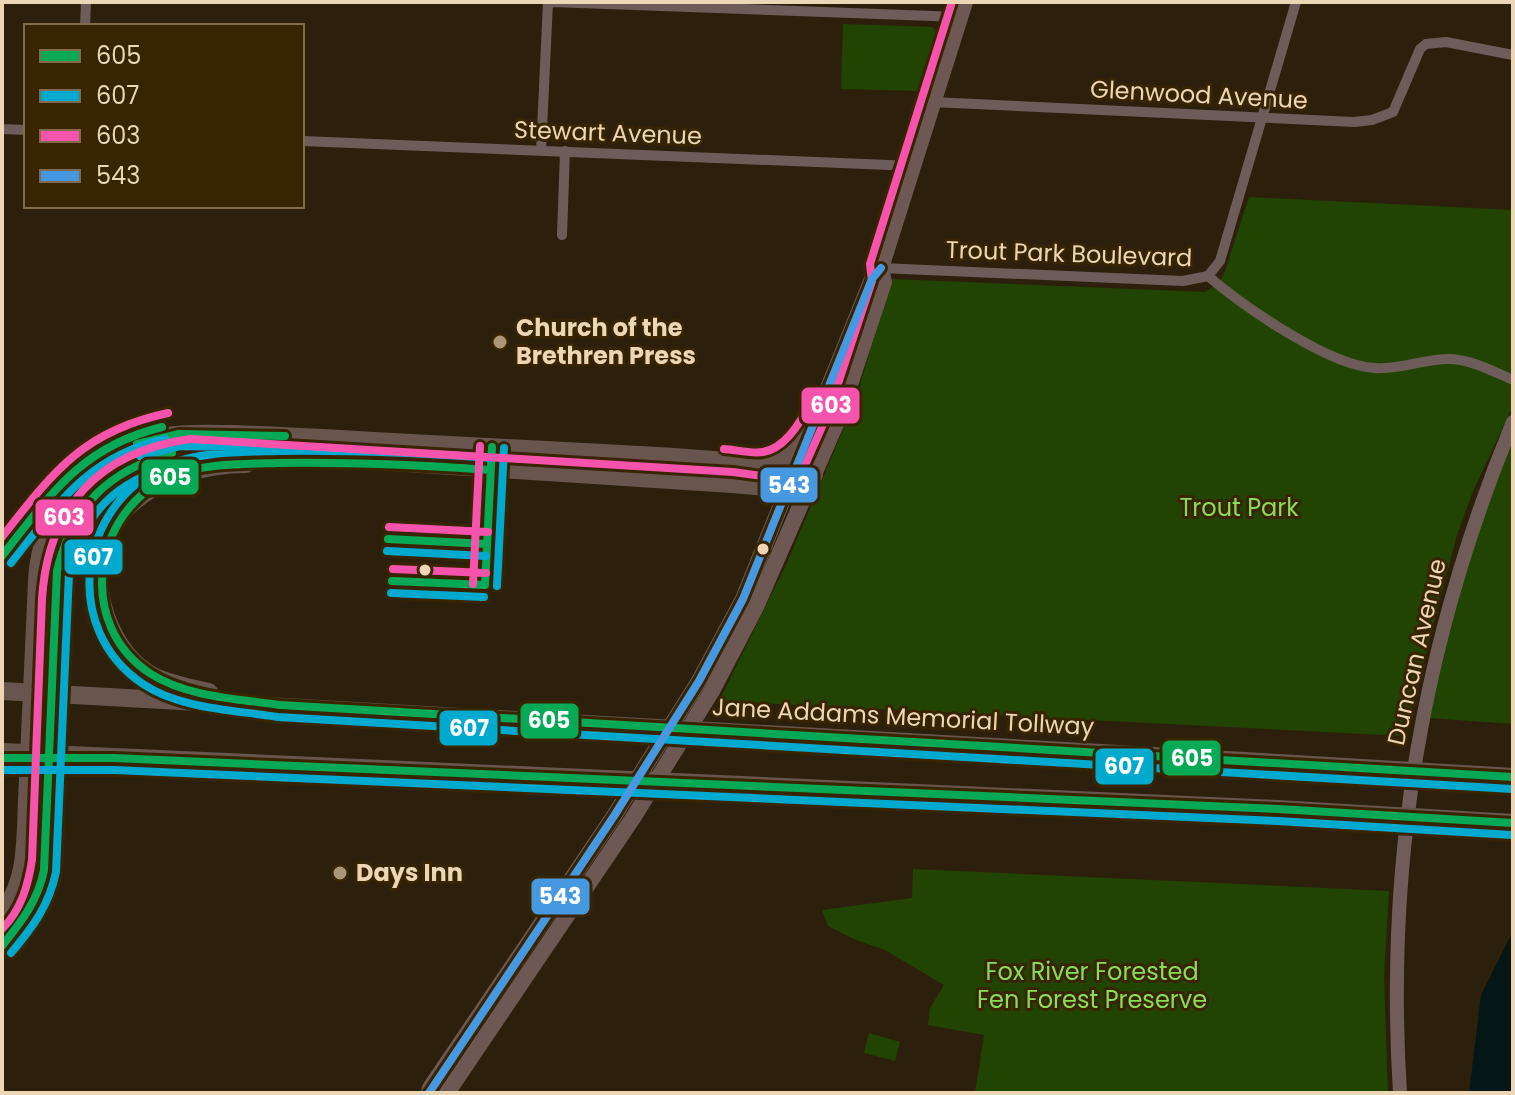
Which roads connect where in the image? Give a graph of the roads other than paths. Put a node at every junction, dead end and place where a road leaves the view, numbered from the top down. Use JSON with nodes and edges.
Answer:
{"nodes":[{"id":1,"x":86,"y":2,"type":"edge"},
{"id":2,"x":550,"y":2,"type":"edge"},
{"id":3,"x":1296,"y":2,"type":"edge"},
{"id":4,"x":962,"y":10,"type":"edge"},
{"id":5,"x":85,"y":24,"type":"edge"},
{"id":6,"x":1513,"y":55,"type":"edge"},
{"id":7,"x":933,"y":102,"type":"junction"},
{"id":8,"x":1264,"y":117,"type":"junction"},
{"id":9,"x":2,"y":129,"type":"edge"},
{"id":10,"x":24,"y":130,"type":"edge"},
{"id":11,"x":304,"y":141,"type":"edge"},
{"id":12,"x":541,"y":151,"type":"junction"},
{"id":13,"x":565,"y":151,"type":"junction"},
{"id":14,"x":913,"y":166,"type":"junction"},
{"id":15,"x":562,"y":235,"type":"dead end"},
{"id":16,"x":881,"y":268,"type":"junction"},
{"id":17,"x":1208,"y":276,"type":"junction"},
{"id":18,"x":1513,"y":380,"type":"edge"},
{"id":19,"x":820,"y":411,"type":"junction"},
{"id":20,"x":1513,"y":422,"type":"edge"},
{"id":21,"x":268,"y":435,"type":"junction"},
{"id":22,"x":409,"y":464,"type":"junction"},
{"id":23,"x":767,"y":464,"type":"junction"},
{"id":24,"x":805,"y":473,"type":"junction"},
{"id":25,"x":797,"y":493,"type":"junction"},
{"id":26,"x":2,"y":556,"type":"edge"},
{"id":27,"x":706,"y":686,"type":"junction"},
{"id":28,"x":2,"y":691,"type":"edge"},
{"id":29,"x":280,"y":705,"type":"junction"},
{"id":30,"x":2,"y":752,"type":"edge"},
{"id":31,"x":2,"y":758,"type":"edge"},
{"id":32,"x":114,"y":758,"type":"junction"},
{"id":33,"x":1513,"y":777,"type":"edge"},
{"id":34,"x":36,"y":801,"type":"junction"},
{"id":35,"x":1513,"y":823,"type":"edge"},
{"id":36,"x":2,"y":913,"type":"edge"},
{"id":37,"x":2,"y":946,"type":"edge"},
{"id":38,"x":429,"y":1093,"type":"edge"},
{"id":39,"x":447,"y":1093,"type":"edge"},
{"id":40,"x":1400,"y":1093,"type":"edge"}],
"edges":[{"from":1,"to":5,"type":"street"},
{"from":2,"to":4,"type":"street"},
{"from":2,"to":12,"type":"street"},
{"from":3,"to":8,"type":"street"},
{"from":4,"to":7,"type":"main road"},
{"from":6,"to":8,"type":"street","name":"Glenwood Avenue"},
{"from":7,"to":8,"type":"street","name":"Glenwood Avenue"},
{"from":7,"to":14,"type":"main road"},
{"from":8,"to":17,"type":"street"},
{"from":9,"to":10,"type":"street"},
{"from":11,"to":12,"type":"street","name":"Stewart Avenue"},
{"from":12,"to":13,"type":"street","name":"Stewart Avenue"},
{"from":13,"to":14,"type":"street","name":"Stewart Avenue"},
{"from":13,"to":15,"type":"street"},
{"from":14,"to":16,"type":"main road"},
{"from":16,"to":17,"type":"street","name":"Trout Park Boulevard"},
{"from":16,"to":19,"type":"main road"},
{"from":16,"to":24,"type":"main road"},
{"from":17,"to":18,"type":"street","name":"Trout Park Boulevard"},
{"from":19,"to":23,"type":"highway"},
{"from":19,"to":24,"type":"main road"},
{"from":20,"to":40,"type":"street","name":"Duncan Avenue"},
{"from":21,"to":23,"type":"highway"},
{"from":21,"to":26,"type":"highway"},
{"from":21,"to":34,"type":"highway","bridge":true},
{"from":22,"to":25,"type":"highway"},
{"from":22,"to":29,"type":"highway"},
{"from":22,"to":34,"type":"highway","bridge":true},
{"from":23,"to":24,"type":"highway"},
{"from":24,"to":25,"type":"main road"},
{"from":25,"to":27,"type":"main road"},
{"from":27,"to":38,"type":"main road","bridge":true},
{"from":27,"to":39,"type":"main road","bridge":true},
{"from":28,"to":29,"type":"highway","name":"Jane Addams Memorial Tollway"},
{"from":29,"to":33,"type":"highway","name":"Jane Addams Memorial Tollway","bridge":true},
{"from":30,"to":32,"type":"highway"},
{"from":31,"to":32,"type":"highway"},
{"from":32,"to":35,"type":"highway","bridge":true},
{"from":34,"to":36,"type":"highway"},
{"from":34,"to":37,"type":"highway"}]}
